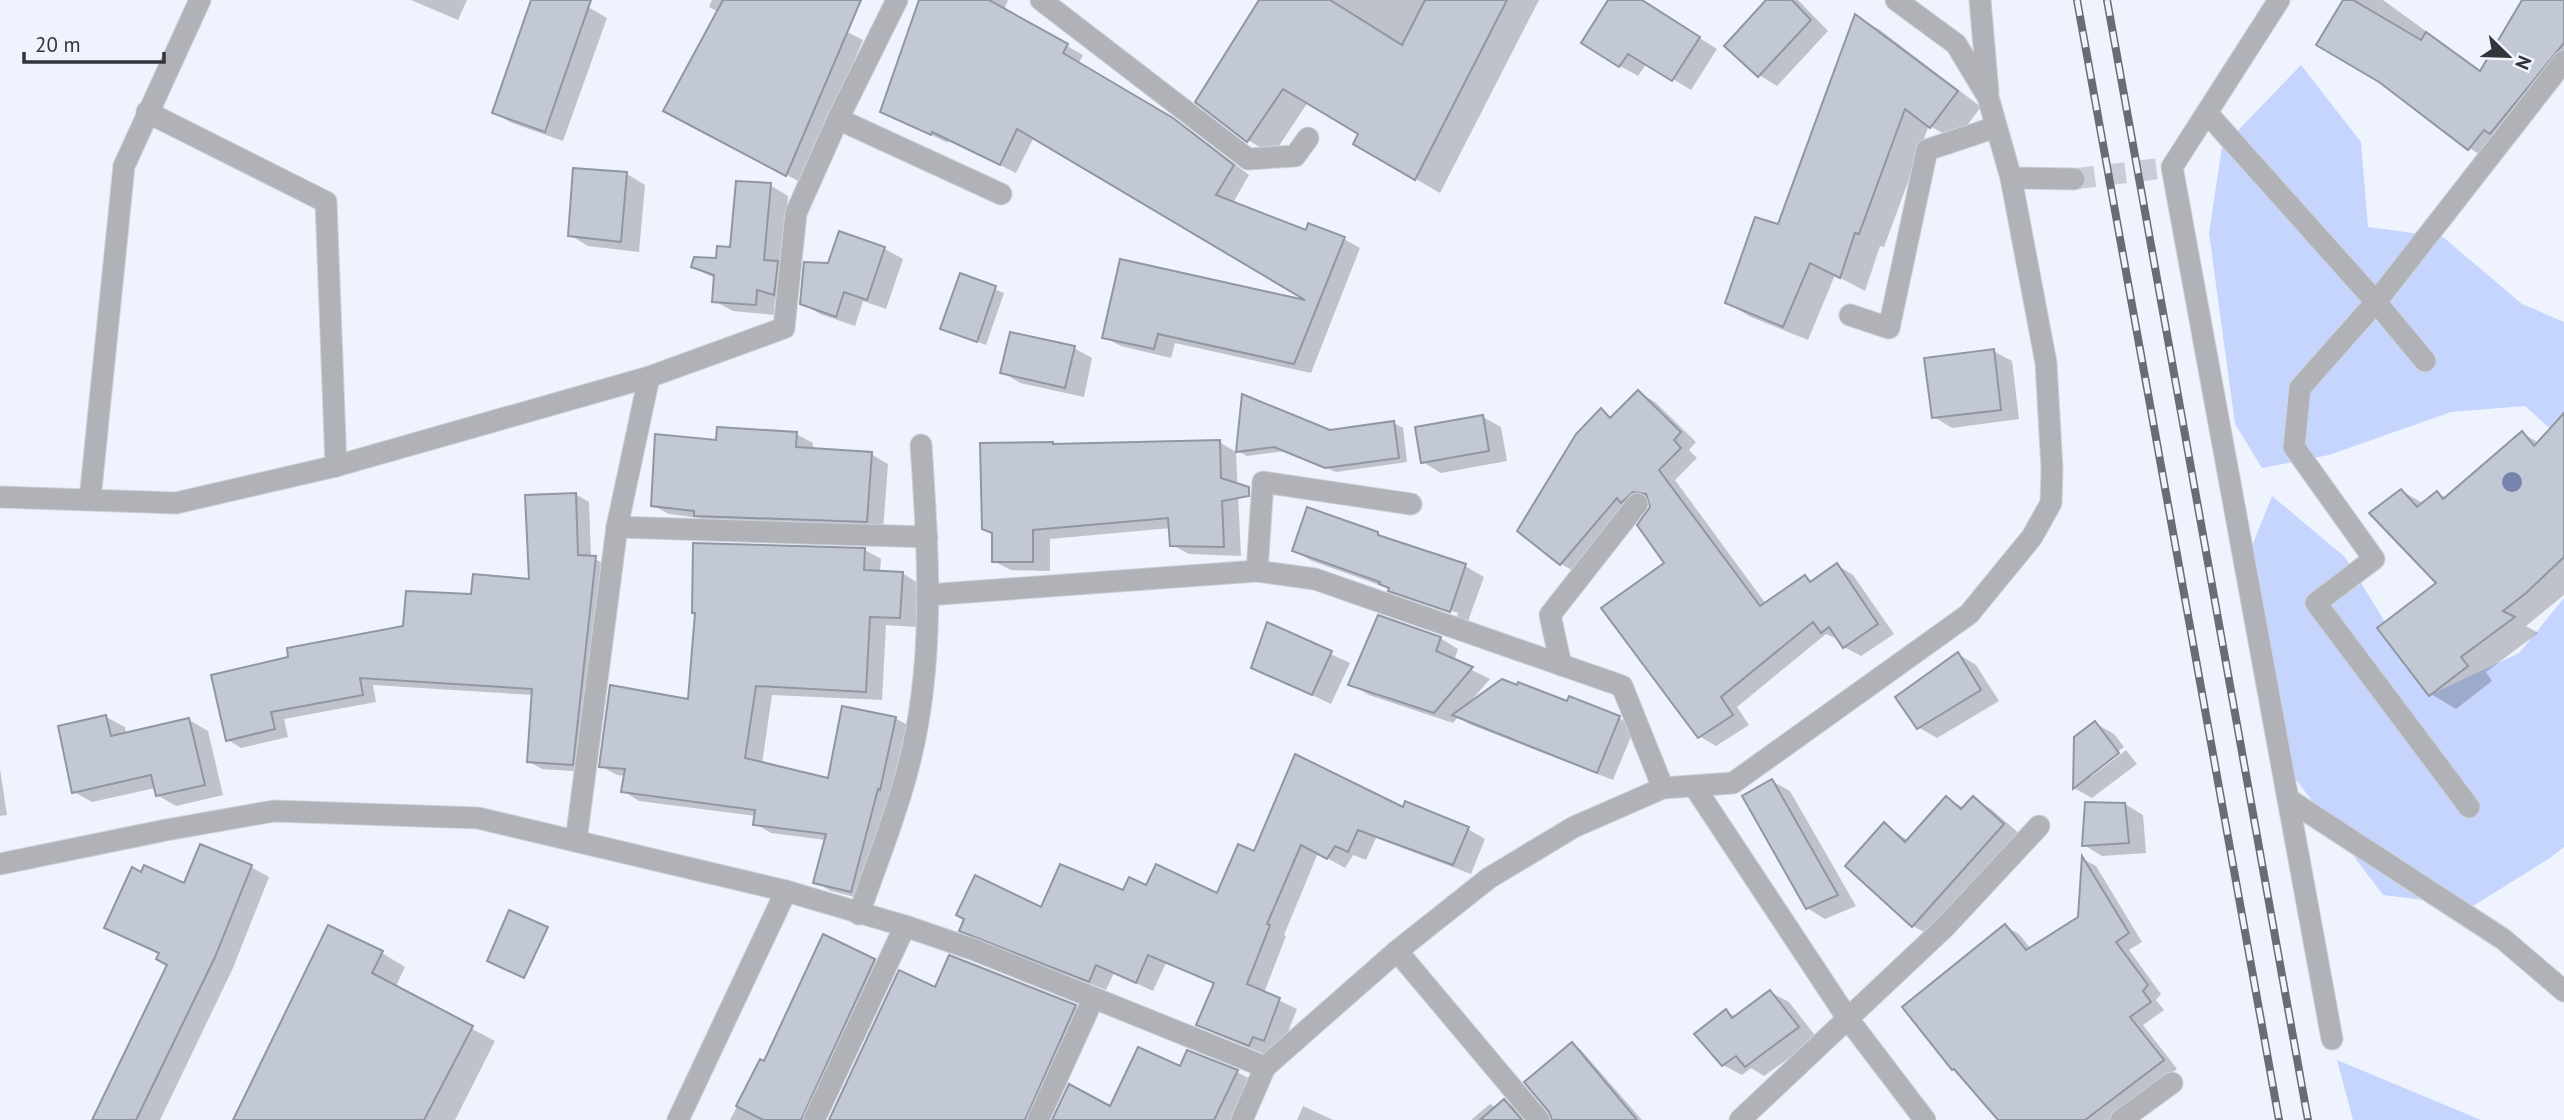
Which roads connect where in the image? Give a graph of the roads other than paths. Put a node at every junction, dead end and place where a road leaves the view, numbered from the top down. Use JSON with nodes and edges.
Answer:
{"nodes":[{"id":1,"x":200,"y":0,"type":"edge"},
{"id":2,"x":897,"y":0,"type":"edge"},
{"id":3,"x":1041,"y":0,"type":"edge"},
{"id":4,"x":1896,"y":0,"type":"edge"},
{"id":5,"x":1980,"y":0,"type":"edge"},
{"id":6,"x":2279,"y":0,"type":"edge"},
{"id":7,"x":2564,"y":61,"type":"edge"},
{"id":8,"x":1988,"y":97,"type":"junction"},
{"id":9,"x":147,"y":112,"type":"junction"},
{"id":10,"x":2207,"y":113,"type":"junction"},
{"id":11,"x":838,"y":118,"type":"junction"},
{"id":12,"x":1996,"y":127,"type":"junction"},
{"id":13,"x":1308,"y":138,"type":"dead end"},
{"id":14,"x":2011,"y":178,"type":"junction"},
{"id":15,"x":2074,"y":179,"type":"tunnel mouth"},
{"id":16,"x":1001,"y":194,"type":"dead end"},
{"id":17,"x":2376,"y":302,"type":"junction"},
{"id":18,"x":1850,"y":315,"type":"dead end"},
{"id":19,"x":2425,"y":361,"type":"dead end"},
{"id":20,"x":649,"y":377,"type":"junction"},
{"id":21,"x":921,"y":446,"type":"dead end"},
{"id":22,"x":336,"y":466,"type":"junction"},
{"id":23,"x":0,"y":497,"type":"edge"},
{"id":24,"x":90,"y":499,"type":"junction"},
{"id":25,"x":1411,"y":504,"type":"dead end"},
{"id":26,"x":1637,"y":504,"type":"dead end"},
{"id":27,"x":617,"y":527,"type":"junction"},
{"id":28,"x":927,"y":537,"type":"junction"},
{"id":29,"x":1257,"y":571,"type":"junction"},
{"id":30,"x":927,"y":595,"type":"junction"},
{"id":31,"x":1561,"y":665,"type":"junction"},
{"id":32,"x":1694,"y":786,"type":"junction"},
{"id":33,"x":1663,"y":788,"type":"junction"},
{"id":34,"x":2288,"y":799,"type":"junction"},
{"id":35,"x":2469,"y":807,"type":"dead end"},
{"id":36,"x":2039,"y":826,"type":"dead end"},
{"id":37,"x":576,"y":841,"type":"junction"},
{"id":38,"x":0,"y":864,"type":"edge"},
{"id":39,"x":786,"y":891,"type":"junction"},
{"id":40,"x":859,"y":914,"type":"junction"},
{"id":41,"x":905,"y":926,"type":"junction"},
{"id":42,"x":1396,"y":951,"type":"junction"},
{"id":43,"x":2564,"y":991,"type":"edge"},
{"id":44,"x":1093,"y":999,"type":"junction"},
{"id":45,"x":1848,"y":1019,"type":"junction"},
{"id":46,"x":2332,"y":1039,"type":"dead end"},
{"id":47,"x":1265,"y":1067,"type":"junction"},
{"id":48,"x":2172,"y":1083,"type":"dead end"},
{"id":49,"x":678,"y":1120,"type":"edge"},
{"id":50,"x":814,"y":1120,"type":"edge"},
{"id":51,"x":1038,"y":1120,"type":"edge"},
{"id":52,"x":1242,"y":1120,"type":"edge"},
{"id":53,"x":1539,"y":1120,"type":"edge"},
{"id":54,"x":1740,"y":1120,"type":"edge"},
{"id":55,"x":1925,"y":1120,"type":"edge"},
{"id":56,"x":2121,"y":1120,"type":"edge"}],
"edges":[{"from":1,"to":9,"type":"street"},
{"from":2,"to":11,"type":"street"},
{"from":3,"to":13,"type":"street"},
{"from":4,"to":8,"type":"street"},
{"from":5,"to":8,"type":"street"},
{"from":6,"to":10,"type":"street"},
{"from":7,"to":17,"type":"street"},
{"from":8,"to":12,"type":"street"},
{"from":9,"to":22,"type":"street"},
{"from":9,"to":24,"type":"street"},
{"from":10,"to":17,"type":"street"},
{"from":10,"to":34,"type":"street"},
{"from":11,"to":16,"type":"street"},
{"from":11,"to":20,"type":"street"},
{"from":12,"to":14,"type":"street"},
{"from":12,"to":18,"type":"street"},
{"from":14,"to":15,"type":"street"},
{"from":14,"to":32,"type":"street"},
{"from":17,"to":19,"type":"street"},
{"from":17,"to":35,"type":"street"},
{"from":20,"to":22,"type":"street"},
{"from":20,"to":27,"type":"street"},
{"from":21,"to":28,"type":"street"},
{"from":22,"to":24,"type":"street"},
{"from":23,"to":24,"type":"street"},
{"from":25,"to":29,"type":"street"},
{"from":26,"to":31,"type":"street"},
{"from":27,"to":28,"type":"street"},
{"from":27,"to":37,"type":"street"},
{"from":28,"to":30,"type":"street"},
{"from":29,"to":30,"type":"street"},
{"from":29,"to":31,"type":"street"},
{"from":30,"to":40,"type":"street"},
{"from":31,"to":33,"type":"street"},
{"from":32,"to":33,"type":"street"},
{"from":32,"to":45,"type":"street"},
{"from":33,"to":42,"type":"street"},
{"from":34,"to":43,"type":"street"},
{"from":34,"to":46,"type":"street"},
{"from":36,"to":45,"type":"street"},
{"from":37,"to":38,"type":"street"},
{"from":37,"to":39,"type":"street"},
{"from":39,"to":40,"type":"street"},
{"from":39,"to":49,"type":"street"},
{"from":40,"to":41,"type":"street"},
{"from":41,"to":44,"type":"street"},
{"from":41,"to":50,"type":"street"},
{"from":42,"to":47,"type":"street"},
{"from":42,"to":53,"type":"street"},
{"from":44,"to":47,"type":"street"},
{"from":44,"to":51,"type":"street"},
{"from":45,"to":54,"type":"street"},
{"from":45,"to":55,"type":"street"},
{"from":47,"to":52,"type":"street"},
{"from":48,"to":56,"type":"street"}]}
